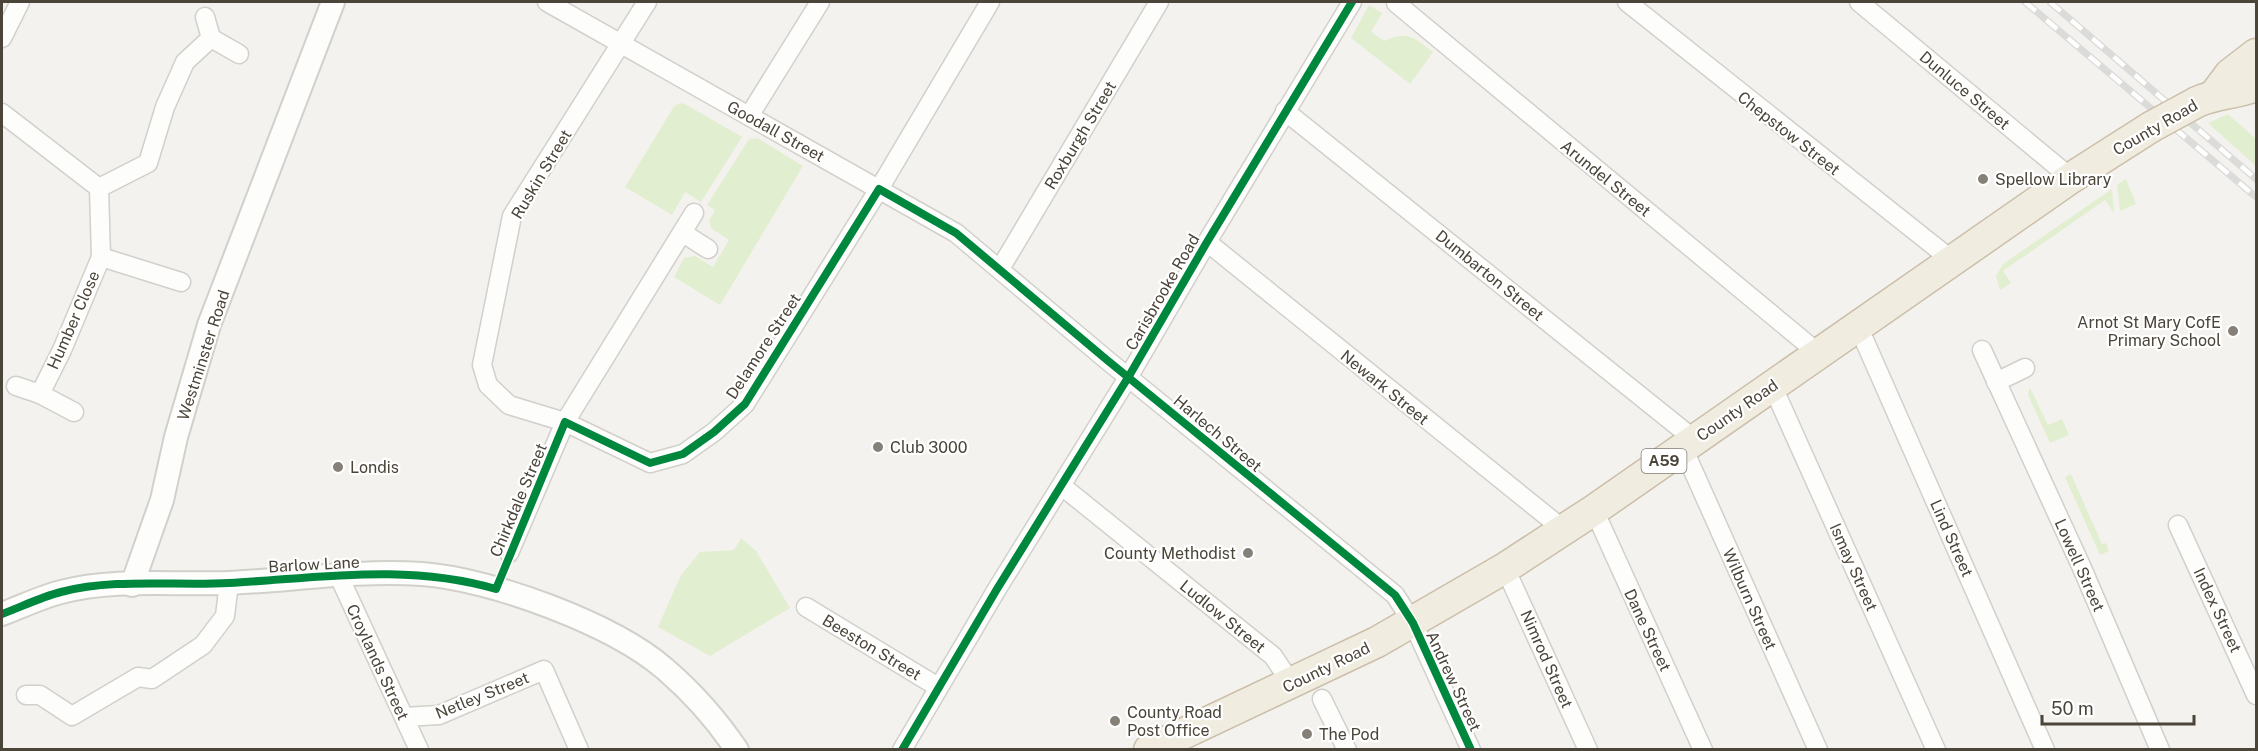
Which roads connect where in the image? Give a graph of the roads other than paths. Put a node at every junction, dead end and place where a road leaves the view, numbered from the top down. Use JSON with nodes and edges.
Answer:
{"nodes":[{"id":1,"x":20,"y":2,"type":"edge"},
{"id":2,"x":333,"y":2,"type":"edge"},
{"id":3,"x":547,"y":2,"type":"edge"},
{"id":4,"x":647,"y":2,"type":"edge"},
{"id":5,"x":820,"y":2,"type":"edge"},
{"id":6,"x":990,"y":2,"type":"edge"},
{"id":7,"x":1160,"y":2,"type":"edge"},
{"id":8,"x":1352,"y":2,"type":"edge"},
{"id":9,"x":1627,"y":2,"type":"edge"},
{"id":10,"x":1859,"y":2,"type":"edge"},
{"id":11,"x":1395,"y":3,"type":"dead end"},
{"id":12,"x":205,"y":17,"type":"dead end"},
{"id":13,"x":7,"y":18,"type":"edge"},
{"id":14,"x":2,"y":38,"type":"edge"},
{"id":15,"x":212,"y":38,"type":"junction"},
{"id":16,"x":622,"y":44,"type":"junction"},
{"id":17,"x":239,"y":54,"type":"dead end"},
{"id":18,"x":2256,"y":54,"type":"edge"},
{"id":19,"x":2256,"y":86,"type":"edge"},
{"id":20,"x":2206,"y":98,"type":"junction"},
{"id":21,"x":1286,"y":111,"type":"junction"},
{"id":22,"x":2,"y":113,"type":"edge"},
{"id":23,"x":749,"y":116,"type":"junction"},
{"id":24,"x":2071,"y":178,"type":"junction"},
{"id":25,"x":99,"y":188,"type":"junction"},
{"id":26,"x":879,"y":189,"type":"junction"},
{"id":27,"x":694,"y":213,"type":"dead end"},
{"id":28,"x":683,"y":233,"type":"junction"},
{"id":29,"x":1207,"y":242,"type":"junction"},
{"id":30,"x":708,"y":249,"type":"dead end"},
{"id":31,"x":101,"y":257,"type":"junction"},
{"id":32,"x":1953,"y":261,"type":"junction"},
{"id":33,"x":1000,"y":269,"type":"junction"},
{"id":34,"x":181,"y":282,"type":"dead end"},
{"id":35,"x":1858,"y":326,"type":"junction"},
{"id":36,"x":1982,"y":350,"type":"dead end"},
{"id":37,"x":1818,"y":353,"type":"junction"},
{"id":38,"x":2025,"y":368,"type":"dead end"},
{"id":39,"x":1130,"y":376,"type":"junction"},
{"id":40,"x":1996,"y":382,"type":"junction"},
{"id":41,"x":1772,"y":385,"type":"junction"},
{"id":42,"x":16,"y":386,"type":"dead end"},
{"id":43,"x":40,"y":394,"type":"junction"},
{"id":44,"x":74,"y":412,"type":"dead end"},
{"id":45,"x":565,"y":422,"type":"junction"},
{"id":46,"x":1689,"y":444,"type":"junction"},
{"id":47,"x":1062,"y":487,"type":"junction"},
{"id":48,"x":1594,"y":510,"type":"junction"},
{"id":49,"x":2178,"y":525,"type":"dead end"},
{"id":50,"x":1564,"y":530,"type":"junction"},
{"id":51,"x":509,"y":553,"type":"dead end"},
{"id":52,"x":1505,"y":568,"type":"junction"},
{"id":53,"x":338,"y":574,"type":"junction"},
{"id":54,"x":229,"y":583,"type":"junction"},
{"id":55,"x":132,"y":585,"type":"junction"},
{"id":56,"x":806,"y":607,"type":"dead end"},
{"id":57,"x":2,"y":614,"type":"edge"},
{"id":58,"x":1413,"y":623,"type":"junction"},
{"id":59,"x":1292,"y":683,"type":"junction"},
{"id":60,"x":938,"y":687,"type":"junction"},
{"id":61,"x":2256,"y":695,"type":"edge"},
{"id":62,"x":26,"y":696,"type":"dead end"},
{"id":63,"x":1323,"y":699,"type":"dead end"},
{"id":64,"x":404,"y":717,"type":"junction"},
{"id":65,"x":419,"y":750,"type":"edge"},
{"id":66,"x":579,"y":750,"type":"edge"},
{"id":67,"x":737,"y":750,"type":"edge"},
{"id":68,"x":902,"y":750,"type":"edge"},
{"id":69,"x":1149,"y":750,"type":"edge"},
{"id":70,"x":1347,"y":750,"type":"edge"},
{"id":71,"x":1471,"y":750,"type":"edge"},
{"id":72,"x":1588,"y":750,"type":"edge"},
{"id":73,"x":1703,"y":750,"type":"edge"},
{"id":74,"x":1818,"y":750,"type":"edge"},
{"id":75,"x":1935,"y":750,"type":"edge"},
{"id":76,"x":2045,"y":750,"type":"edge"},
{"id":77,"x":2160,"y":750,"type":"edge"}],
"edges":[{"from":1,"to":13,"type":"street"},
{"from":2,"to":55,"type":"street","name":"Westminster Road"},
{"from":3,"to":16,"type":"street","name":"Goodall Street"},
{"from":4,"to":16,"type":"street","name":"Ruskin Street"},
{"from":5,"to":23,"type":"street"},
{"from":6,"to":26,"type":"street","name":"Delamore Street"},
{"from":7,"to":33,"type":"street","name":"Roxburgh Street"},
{"from":8,"to":21,"type":"street","name":"Carisbrooke Road"},
{"from":9,"to":32,"type":"street","name":"Chepstow Street"},
{"from":10,"to":24,"type":"street","name":"Dunluce Street"},
{"from":11,"to":37,"type":"street","name":"Arundel Street"},
{"from":12,"to":15,"type":"street"},
{"from":13,"to":14,"type":"street"},
{"from":15,"to":17,"type":"street"},
{"from":15,"to":25,"type":"street"},
{"from":16,"to":23,"type":"street","name":"Goodall Street"},
{"from":16,"to":45,"type":"street","name":"Ruskin Street"},
{"from":18,"to":20,"type":"highway","name":"County Road","number":"A59"},
{"from":19,"to":20,"type":"highway","name":"County Road","number":"A59"},
{"from":20,"to":24,"type":"highway","name":"County Road","number":"A59","bridge":true},
{"from":21,"to":29,"type":"street","name":"Carisbrooke Road"},
{"from":21,"to":46,"type":"street","name":"Dumbarton Street"},
{"from":22,"to":25,"type":"street"},
{"from":23,"to":26,"type":"street","name":"Goodall Street"},
{"from":24,"to":32,"type":"highway","name":"County Road","number":"A59"},
{"from":25,"to":31,"type":"street","name":"Humber Close"},
{"from":26,"to":33,"type":"street","name":"Goodall Street"},
{"from":26,"to":45,"type":"street","name":"Delamore Street"},
{"from":27,"to":28,"type":"street","name":"Chirkdale Street"},
{"from":28,"to":30,"type":"street"},
{"from":28,"to":45,"type":"street","name":"Chirkdale Street"},
{"from":29,"to":39,"type":"street","name":"Carisbrooke Road"},
{"from":29,"to":50,"type":"street","name":"Newark Street"},
{"from":31,"to":34,"type":"street"},
{"from":31,"to":43,"type":"street","name":"Humber Close"},
{"from":32,"to":35,"type":"highway","name":"County Road","number":"A59"},
{"from":33,"to":39,"type":"street","name":"Harlech Street"},
{"from":35,"to":37,"type":"highway","name":"County Road","number":"A59"},
{"from":35,"to":76,"type":"street","name":"Lind Street"},
{"from":36,"to":40,"type":"street","name":"Lowell Street"},
{"from":37,"to":41,"type":"highway","name":"County Road","number":"A59"},
{"from":38,"to":40,"type":"street"},
{"from":39,"to":47,"type":"street","name":"Carisbrooke Road"},
{"from":39,"to":58,"type":"street","name":"Harlech Street"},
{"from":40,"to":77,"type":"street","name":"Lowell Street"},
{"from":41,"to":46,"type":"highway","name":"County Road","number":"A59"},
{"from":41,"to":75,"type":"street","name":"Ismay Street"},
{"from":42,"to":43,"type":"street"},
{"from":43,"to":44,"type":"street"},
{"from":45,"to":51,"type":"street","name":"Chirkdale Street"},
{"from":46,"to":48,"type":"highway","name":"County Road","number":"A59"},
{"from":46,"to":74,"type":"street","name":"Wilburn Street"},
{"from":47,"to":59,"type":"street","name":"Ludlow Street"},
{"from":47,"to":60,"type":"street","name":"Carisbrooke Road"},
{"from":48,"to":50,"type":"highway","name":"County Road","number":"A59"},
{"from":48,"to":73,"type":"street","name":"Dane Street"},
{"from":49,"to":61,"type":"street","name":"Index Street"},
{"from":50,"to":52,"type":"highway","name":"County Road","number":"A59"},
{"from":52,"to":58,"type":"highway","name":"County Road","number":"A59"},
{"from":52,"to":72,"type":"street","name":"Nimrod Street"},
{"from":53,"to":54,"type":"street","name":"Barlow Lane"},
{"from":53,"to":64,"type":"street","name":"Croylands Street"},
{"from":53,"to":67,"type":"street","name":"Barlow Lane"},
{"from":54,"to":55,"type":"street","name":"Barlow Lane"},
{"from":54,"to":62,"type":"street"},
{"from":55,"to":57,"type":"street"},
{"from":56,"to":60,"type":"street","name":"Beeston Street"},
{"from":58,"to":59,"type":"highway","name":"County Road","number":"A59"},
{"from":58,"to":71,"type":"street","name":"Andrew Street"},
{"from":59,"to":69,"type":"highway","name":"County Road","number":"A59"},
{"from":60,"to":68,"type":"street","name":"Carisbrooke Road"},
{"from":63,"to":70,"type":"street"},
{"from":64,"to":65,"type":"street","name":"Croylands Street"},
{"from":64,"to":66,"type":"street","name":"Netley Street"}]}
